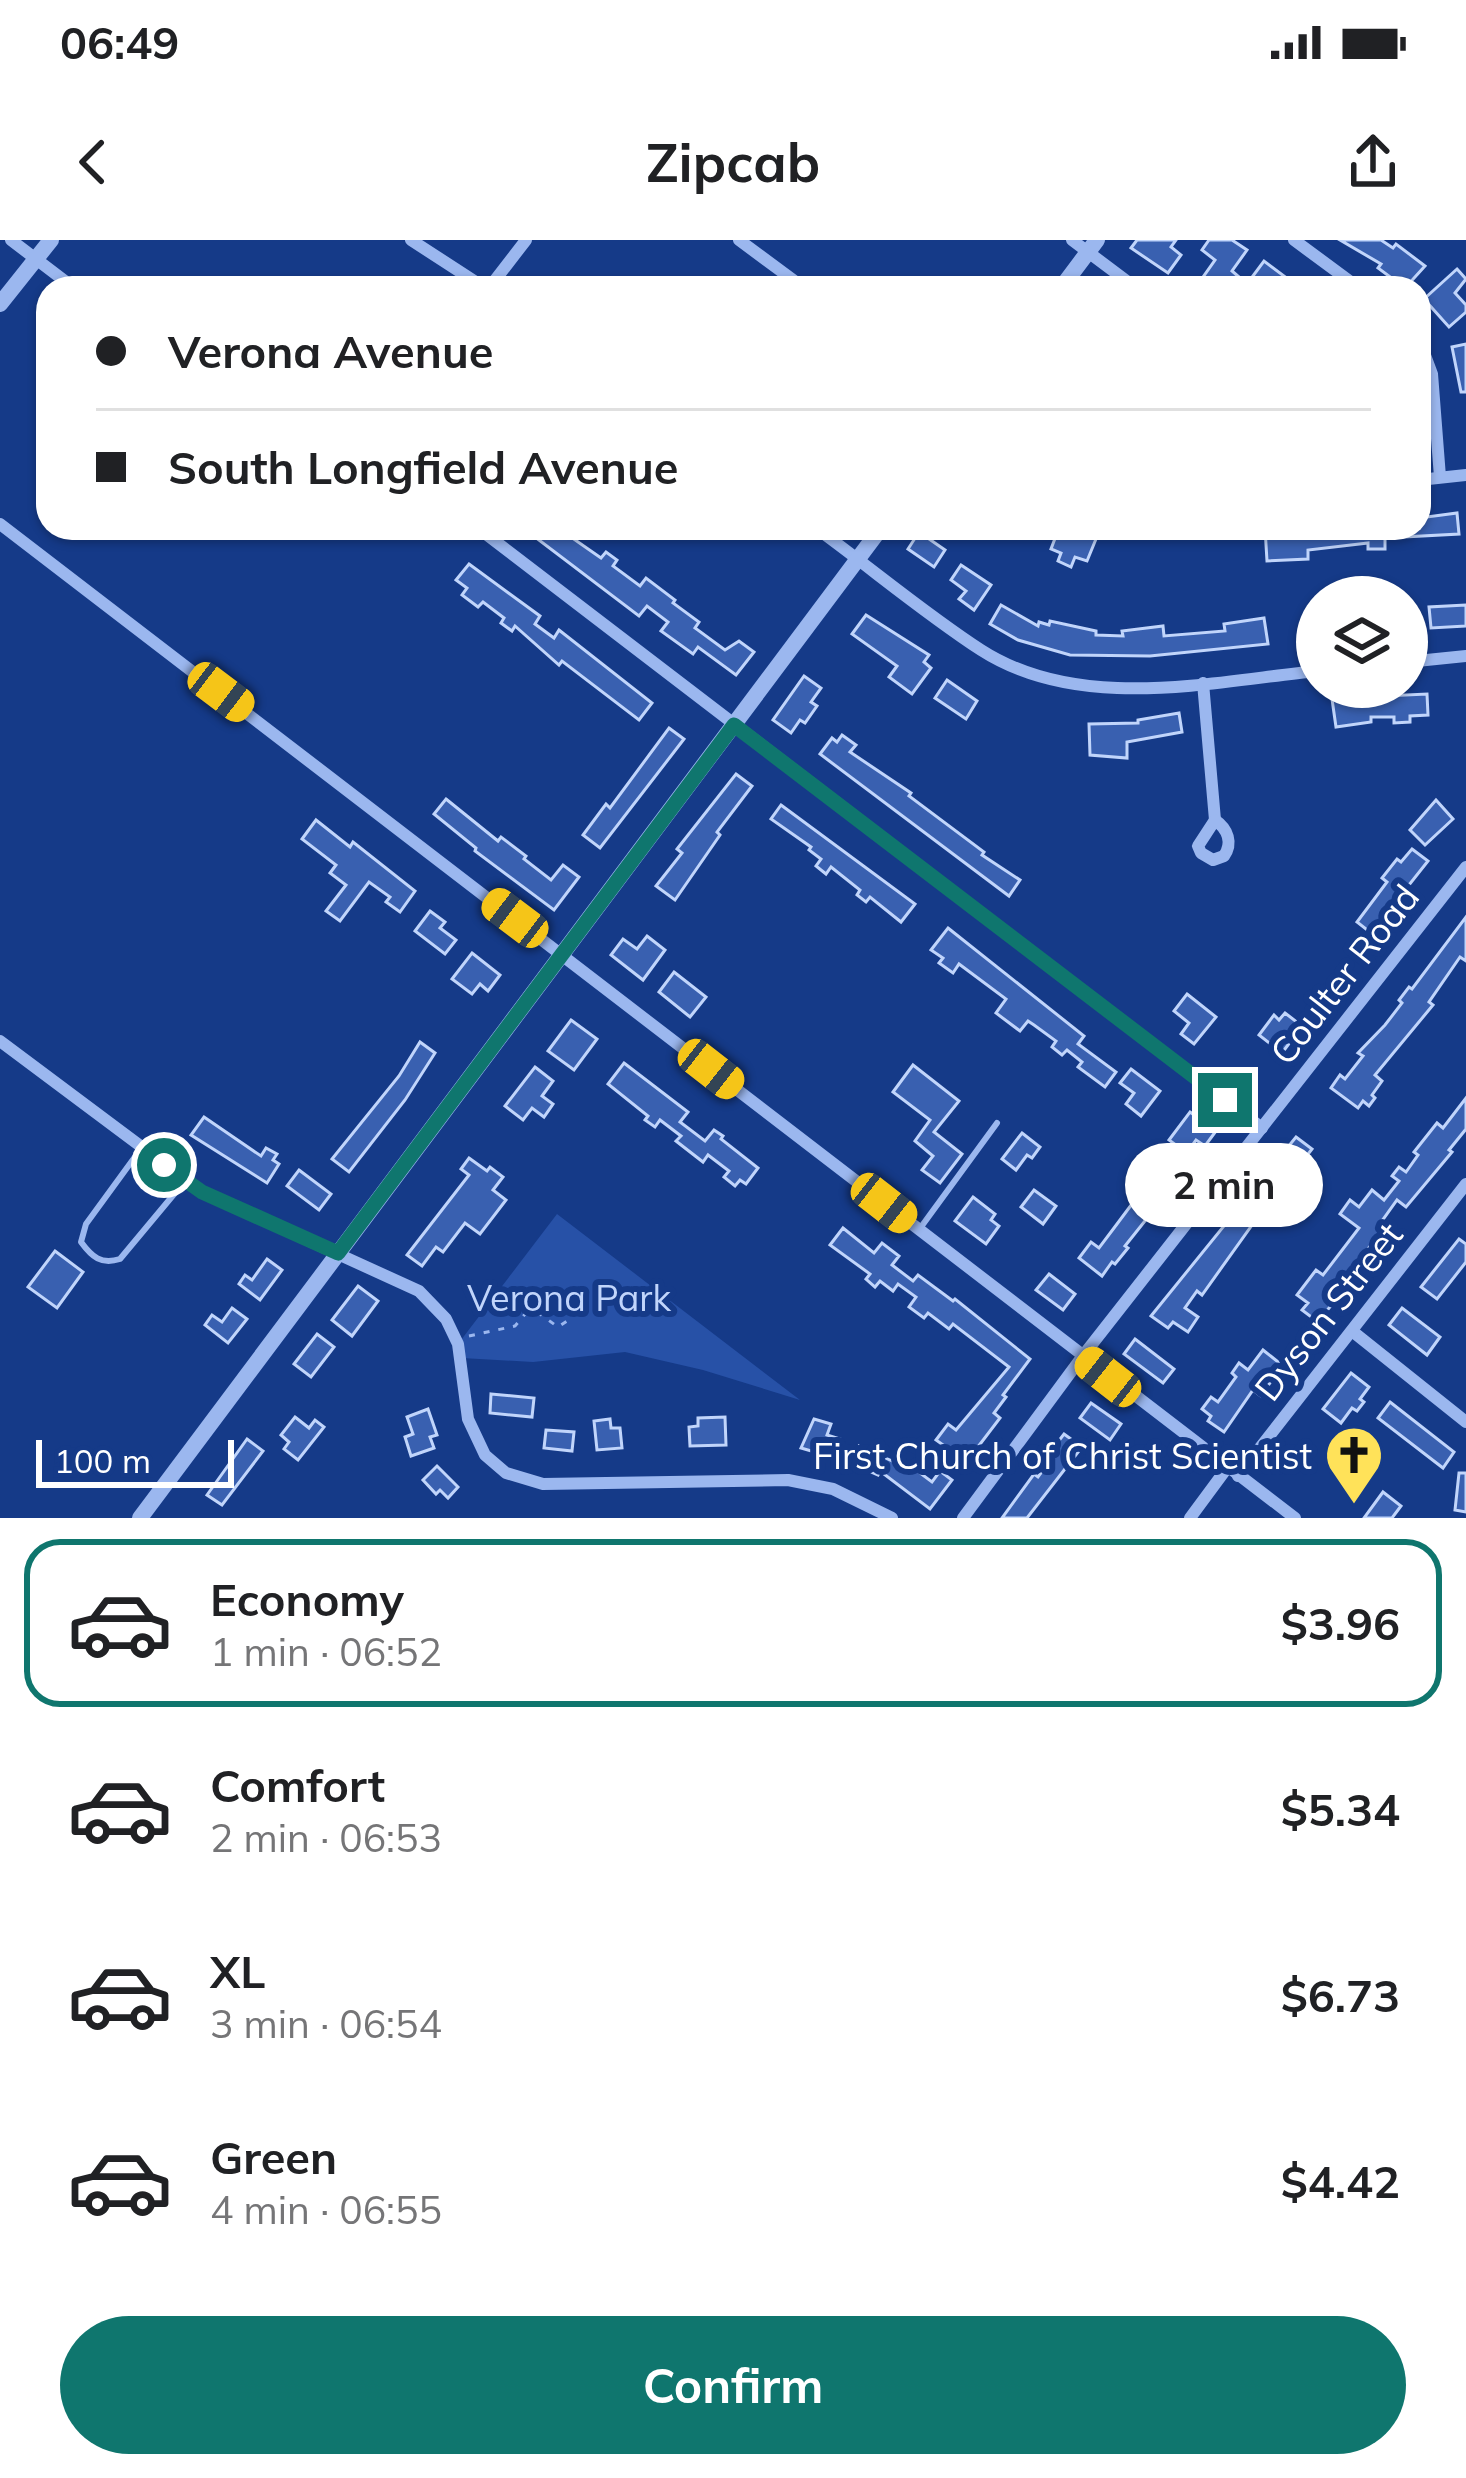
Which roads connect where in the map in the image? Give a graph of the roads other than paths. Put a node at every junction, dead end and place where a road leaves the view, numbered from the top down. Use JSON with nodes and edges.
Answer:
{"nodes":[{"id":1,"x":10,"y":240,"type":"edge"},
{"id":2,"x":51,"y":240,"type":"edge"},
{"id":3,"x":411,"y":240,"type":"edge"},
{"id":4,"x":526,"y":240,"type":"edge"},
{"id":5,"x":739,"y":240,"type":"edge"},
{"id":6,"x":1072,"y":240,"type":"edge"},
{"id":7,"x":1294,"y":240,"type":"edge"},
{"id":8,"x":1093,"y":246,"type":"edge"},
{"id":9,"x":35,"y":260,"type":"junction"},
{"id":10,"x":57,"y":276,"type":"edge"},
{"id":11,"x":468,"y":276,"type":"edge"},
{"id":12,"x":497,"y":276,"type":"edge"},
{"id":13,"x":788,"y":276,"type":"edge"},
{"id":14,"x":1070,"y":276,"type":"edge"},
{"id":15,"x":1124,"y":276,"type":"edge"},
{"id":16,"x":1344,"y":276,"type":"edge"},
{"id":17,"x":0,"y":304,"type":"edge"},
{"id":18,"x":1431,"y":371,"type":"edge"},
{"id":19,"x":1466,"y":476,"type":"edge"},
{"id":20,"x":1440,"y":477,"type":"junction"},
{"id":21,"x":1431,"y":478,"type":"edge"},
{"id":22,"x":0,"y":524,"type":"edge"},
{"id":23,"x":494,"y":540,"type":"edge"},
{"id":24,"x":833,"y":540,"type":"edge"},
{"id":25,"x":871,"y":540,"type":"edge"},
{"id":26,"x":858,"y":559,"type":"junction"},
{"id":27,"x":1466,"y":656,"type":"edge"},
{"id":28,"x":1428,"y":660,"type":"edge"},
{"id":29,"x":1296,"y":673,"type":"edge"},
{"id":30,"x":1203,"y":682,"type":"junction"},
{"id":31,"x":734,"y":725,"type":"junction"},
{"id":32,"x":1215,"y":820,"type":"dead end"},
{"id":33,"x":1466,"y":867,"type":"edge"},
{"id":34,"x":562,"y":953,"type":"junction"},
{"id":35,"x":0,"y":1041,"type":"edge"},
{"id":36,"x":997,"y":1123,"type":"dead end"},
{"id":37,"x":1262,"y":1128,"type":"junction"},
{"id":38,"x":142,"y":1148,"type":"junction"},
{"id":39,"x":185,"y":1181,"type":"junction"},
{"id":40,"x":1466,"y":1184,"type":"edge"},
{"id":41,"x":919,"y":1230,"type":"junction"},
{"id":42,"x":338,"y":1253,"type":"junction"},
{"id":43,"x":1352,"y":1331,"type":"junction"},
{"id":44,"x":1082,"y":1357,"type":"junction"},
{"id":45,"x":1466,"y":1422,"type":"edge"},
{"id":46,"x":1233,"y":1472,"type":"junction"},
{"id":47,"x":140,"y":1518,"type":"edge"},
{"id":48,"x":892,"y":1518,"type":"edge"},
{"id":49,"x":963,"y":1518,"type":"edge"},
{"id":50,"x":1190,"y":1518,"type":"edge"},
{"id":51,"x":1295,"y":1518,"type":"edge"}],
"edges":[{"from":1,"to":9,"type":"street"},
{"from":2,"to":9,"type":"street"},
{"from":3,"to":11,"type":"street"},
{"from":4,"to":12,"type":"street"},
{"from":5,"to":13,"type":"street"},
{"from":6,"to":8,"type":"street"},
{"from":7,"to":16,"type":"street"},
{"from":8,"to":14,"type":"street"},
{"from":8,"to":15,"type":"street"},
{"from":9,"to":10,"type":"street"},
{"from":9,"to":17,"type":"street"},
{"from":18,"to":20,"type":"street"},
{"from":19,"to":20,"type":"street"},
{"from":20,"to":21,"type":"street"},
{"from":22,"to":34,"type":"street"},
{"from":23,"to":31,"type":"street"},
{"from":24,"to":26,"type":"street"},
{"from":25,"to":26,"type":"street"},
{"from":26,"to":30,"type":"street"},
{"from":26,"to":31,"type":"street"},
{"from":27,"to":28,"type":"street"},
{"from":29,"to":30,"type":"street"},
{"from":30,"to":32,"type":"street"},
{"from":31,"to":34,"type":"street"},
{"from":31,"to":37,"type":"street"},
{"from":33,"to":37,"type":"street","name":"Coulter Road"},
{"from":34,"to":41,"type":"street"},
{"from":34,"to":42,"type":"street"},
{"from":35,"to":38,"type":"street"},
{"from":36,"to":41,"type":"lane"},
{"from":37,"to":44,"type":"street","name":"Coulter Road"},
{"from":38,"to":39,"type":"street"},
{"from":38,"to":39,"type":"lane"},
{"from":39,"to":42,"type":"street"},
{"from":40,"to":43,"type":"street","name":"Dyson Street"},
{"from":41,"to":44,"type":"street"},
{"from":42,"to":47,"type":"street"},
{"from":42,"to":48,"type":"street"},
{"from":43,"to":45,"type":"street"},
{"from":43,"to":46,"type":"street","name":"Dyson Street"},
{"from":44,"to":46,"type":"street"},
{"from":44,"to":49,"type":"street","name":"Coulter Road"},
{"from":46,"to":50,"type":"street","name":"Dyson Street"},
{"from":46,"to":51,"type":"street"}]}
